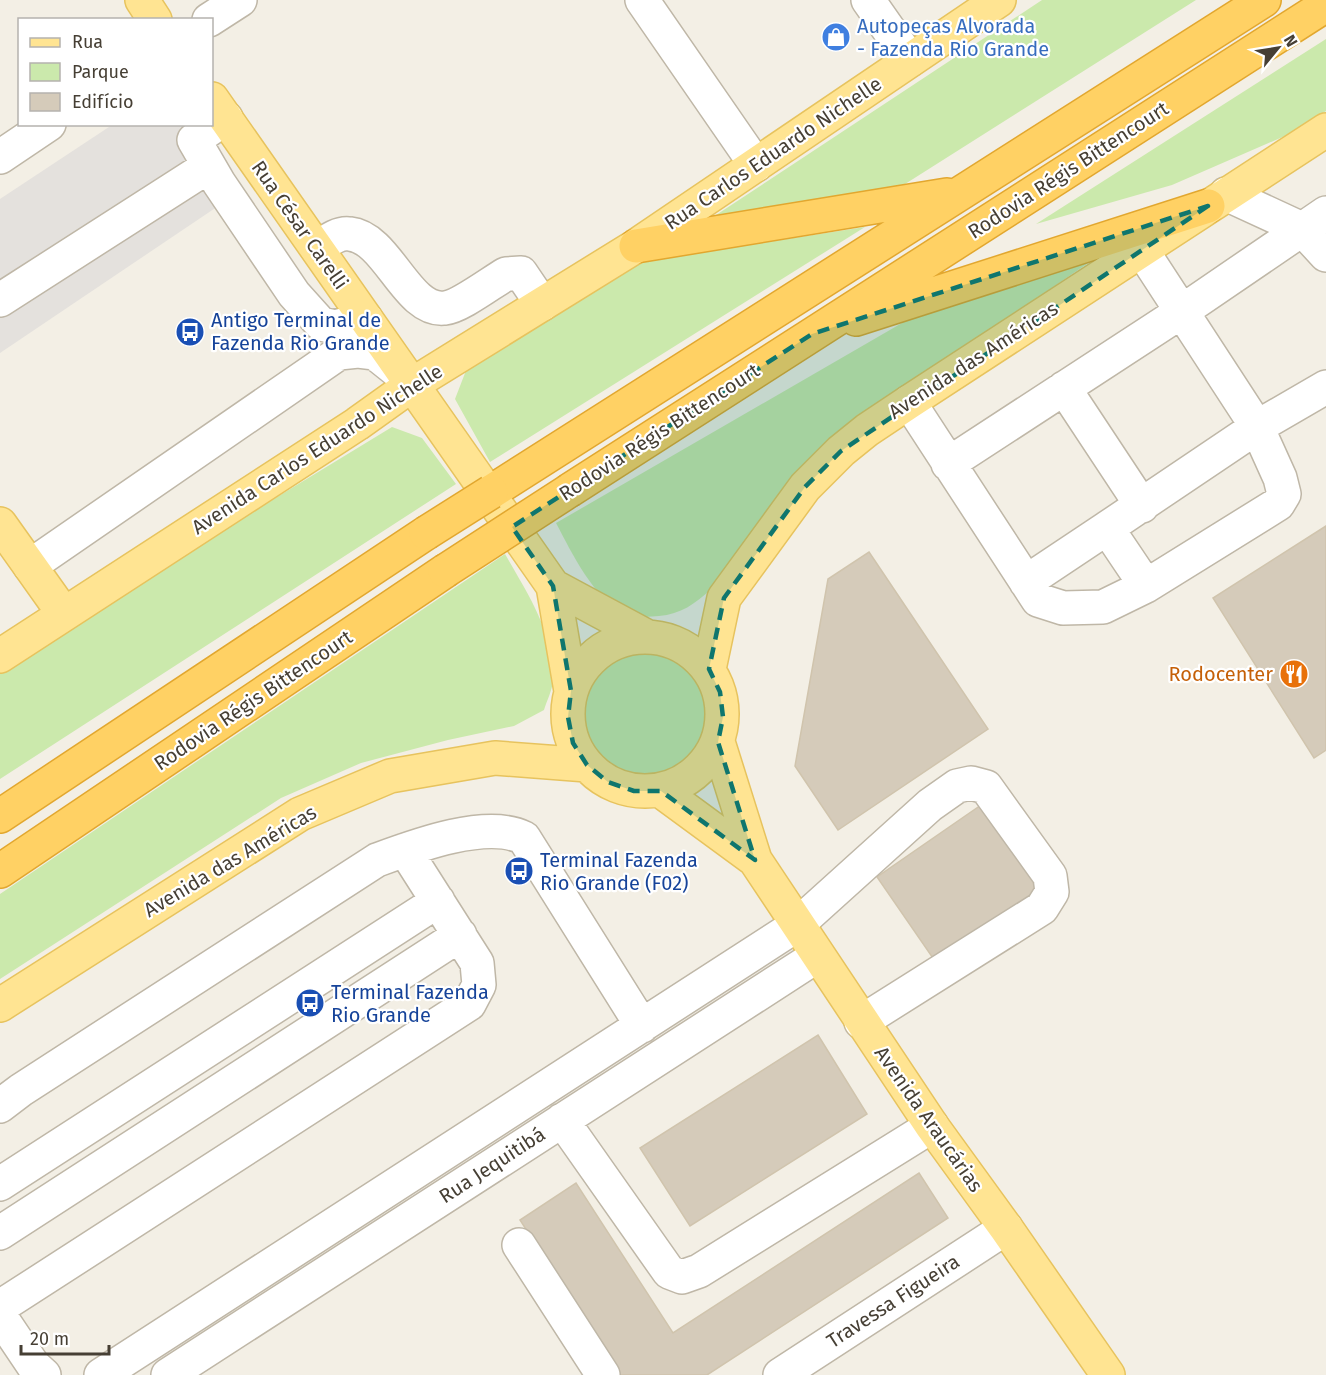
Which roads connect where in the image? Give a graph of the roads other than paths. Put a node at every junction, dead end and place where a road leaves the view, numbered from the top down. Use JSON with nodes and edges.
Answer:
{"nodes":[{"id":1,"x":142,"y":0,"type":"edge"},
{"id":2,"x":240,"y":0,"type":"edge"},
{"id":3,"x":642,"y":0,"type":"edge"},
{"id":4,"x":868,"y":0,"type":"edge"},
{"id":5,"x":999,"y":0,"type":"edge"},
{"id":6,"x":1264,"y":0,"type":"edge"},
{"id":7,"x":1326,"y":5,"type":"edge"},
{"id":8,"x":155,"y":18,"type":"edge"},
{"id":9,"x":212,"y":18,"type":"edge"},
{"id":10,"x":910,"y":60,"type":"junction"},
{"id":11,"x":218,"y":108,"type":"edge"},
{"id":12,"x":47,"y":126,"type":"edge"},
{"id":13,"x":204,"y":126,"type":"edge"},
{"id":14,"x":1326,"y":130,"type":"edge"},
{"id":15,"x":0,"y":157,"type":"edge"},
{"id":16,"x":756,"y":165,"type":"junction"},
{"id":17,"x":209,"y":166,"type":"junction"},
{"id":18,"x":960,"y":192,"type":"junction"},
{"id":19,"x":1217,"y":200,"type":"junction"},
{"id":20,"x":1314,"y":221,"type":"edge"},
{"id":21,"x":636,"y":246,"type":"junction"},
{"id":22,"x":317,"y":248,"type":"junction"},
{"id":23,"x":1141,"y":249,"type":"junction"},
{"id":24,"x":1326,"y":255,"type":"edge"},
{"id":25,"x":0,"y":300,"type":"edge"},
{"id":26,"x":542,"y":304,"type":"junction"},
{"id":27,"x":1181,"y":312,"type":"junction"},
{"id":28,"x":366,"y":319,"type":"junction"},
{"id":29,"x":812,"y":334,"type":"junction"},
{"id":30,"x":413,"y":384,"type":"junction"},
{"id":31,"x":1326,"y":387,"type":"edge"},
{"id":32,"x":1064,"y":388,"type":"junction"},
{"id":33,"x":909,"y":402,"type":"junction"},
{"id":34,"x":1257,"y":427,"type":"junction"},
{"id":35,"x":948,"y":464,"type":"junction"},
{"id":36,"x":1142,"y":506,"type":"junction"},
{"id":37,"x":0,"y":524,"type":"edge"},
{"id":38,"x":1107,"y":528,"type":"junction"},
{"id":39,"x":30,"y":566,"type":"junction"},
{"id":40,"x":1026,"y":582,"type":"junction"},
{"id":41,"x":553,"y":586,"type":"junction"},
{"id":42,"x":1146,"y":586,"type":"junction"},
{"id":43,"x":64,"y":614,"type":"junction"},
{"id":44,"x":646,"y":636,"type":"junction"},
{"id":45,"x":0,"y":656,"type":"edge"},
{"id":46,"x":709,"y":669,"type":"junction"},
{"id":47,"x":571,"y":691,"type":"junction"},
{"id":48,"x":718,"y":742,"type":"junction"},
{"id":49,"x":587,"y":765,"type":"junction"},
{"id":50,"x":661,"y":790,"type":"junction"},
{"id":51,"x":0,"y":816,"type":"edge"},
{"id":52,"x":405,"y":850,"type":"junction"},
{"id":53,"x":755,"y":860,"type":"junction"},
{"id":54,"x":0,"y":871,"type":"edge"},
{"id":55,"x":438,"y":901,"type":"junction"},
{"id":56,"x":797,"y":925,"type":"junction"},
{"id":57,"x":460,"y":935,"type":"junction"},
{"id":58,"x":817,"y":956,"type":"junction"},
{"id":59,"x":0,"y":1005,"type":"edge"},
{"id":60,"x":861,"y":1022,"type":"junction"},
{"id":61,"x":642,"y":1026,"type":"junction"},
{"id":62,"x":0,"y":1106,"type":"edge"},
{"id":63,"x":562,"y":1120,"type":"junction"},
{"id":64,"x":932,"y":1126,"type":"junction"},
{"id":65,"x":0,"y":1184,"type":"edge"},
{"id":66,"x":1006,"y":1228,"type":"junction"},
{"id":67,"x":0,"y":1233,"type":"edge"},
{"id":68,"x":519,"y":1245,"type":"dead end"},
{"id":69,"x":0,"y":1307,"type":"edge"},
{"id":70,"x":0,"y":1316,"type":"edge"},
{"id":71,"x":181,"y":1371,"type":"edge"},
{"id":72,"x":44,"y":1375,"type":"edge"},
{"id":73,"x":101,"y":1375,"type":"edge"},
{"id":74,"x":603,"y":1375,"type":"edge"},
{"id":75,"x":780,"y":1375,"type":"edge"},
{"id":76,"x":1108,"y":1375,"type":"edge"}],
"edges":[{"from":1,"to":8,"type":"main road"},
{"from":2,"to":9,"type":"street"},
{"from":3,"to":16,"type":"street"},
{"from":4,"to":10,"type":"street"},
{"from":5,"to":10,"type":"main road","name":"Rua Carlos Eduardo Nichelle"},
{"from":6,"to":18,"type":"highway","name":"Rodovia Régis Bittencourt"},
{"from":7,"to":29,"type":"highway","name":"Rodovia Régis Bittencourt"},
{"from":10,"to":16,"type":"main road","name":"Rua Carlos Eduardo Nichelle"},
{"from":11,"to":22,"type":"main road","name":"Rua César Carelli"},
{"from":12,"to":15,"type":"street"},
{"from":13,"to":17,"type":"street"},
{"from":14,"to":19,"type":"main road","name":"Avenida das Américas"},
{"from":16,"to":21,"type":"main road","name":"Rua Carlos Eduardo Nichelle"},
{"from":17,"to":25,"type":"street"},
{"from":17,"to":28,"type":"street"},
{"from":18,"to":21,"type":"highway"},
{"from":18,"to":51,"type":"highway","name":"Rodovia Régis Bittencourt","bridge":true},
{"from":19,"to":20,"type":"street"},
{"from":19,"to":23,"type":"main road","name":"Avenida das Américas"},
{"from":19,"to":29,"type":"highway"},
{"from":20,"to":24,"type":"street"},
{"from":20,"to":27,"type":"street"},
{"from":21,"to":26,"type":"main road","name":"Avenida Carlos Eduardo Nichelle"},
{"from":22,"to":26,"type":"street"},
{"from":22,"to":28,"type":"main road","name":"Rua César Carelli"},
{"from":23,"to":27,"type":"street"},
{"from":23,"to":33,"type":"main road","name":"Avenida das Américas"},
{"from":26,"to":30,"type":"main road","name":"Avenida Carlos Eduardo Nichelle"},
{"from":27,"to":32,"type":"street"},
{"from":27,"to":34,"type":"street"},
{"from":28,"to":30,"type":"main road","name":"Rua César Carelli"},
{"from":29,"to":54,"type":"highway","name":"Rodovia Régis Bittencourt","bridge":true},
{"from":30,"to":39,"type":"street"},
{"from":30,"to":41,"type":"main road","name":"Rua César Carelli"},
{"from":30,"to":43,"type":"main road","name":"Avenida Carlos Eduardo Nichelle"},
{"from":31,"to":34,"type":"street"},
{"from":32,"to":35,"type":"street"},
{"from":32,"to":36,"type":"street"},
{"from":33,"to":35,"type":"street"},
{"from":33,"to":46,"type":"main road","name":"Avenida das Américas"},
{"from":34,"to":36,"type":"street"},
{"from":34,"to":42,"type":"street"},
{"from":35,"to":40,"type":"street"},
{"from":36,"to":38,"type":"street"},
{"from":37,"to":39,"type":"main road"},
{"from":38,"to":40,"type":"street"},
{"from":38,"to":42,"type":"street"},
{"from":39,"to":43,"type":"main road"},
{"from":40,"to":42,"type":"street"},
{"from":41,"to":44,"type":"main road","name":"Rua César Carelli"},
{"from":41,"to":47,"type":"main road","name":"Rua César Carelli"},
{"from":43,"to":45,"type":"main road","name":"Avenida Carlos Eduardo Nichelle"},
{"from":44,"to":46,"type":"main road"},
{"from":44,"to":47,"type":"main road"},
{"from":46,"to":48,"type":"main road"},
{"from":47,"to":49,"type":"main road"},
{"from":48,"to":50,"type":"main road"},
{"from":48,"to":53,"type":"main road","name":"Avenida Araucárias"},
{"from":49,"to":50,"type":"main road"},
{"from":49,"to":59,"type":"main road","name":"Avenida das Américas"},
{"from":50,"to":53,"type":"main road","name":"Avenida Araucárias"},
{"from":52,"to":55,"type":"street"},
{"from":52,"to":61,"type":"street"},
{"from":52,"to":62,"type":"street"},
{"from":53,"to":56,"type":"main road","name":"Avenida Araucárias"},
{"from":55,"to":57,"type":"street"},
{"from":55,"to":65,"type":"street"},
{"from":56,"to":58,"type":"main road","name":"Avenida Araucárias"},
{"from":56,"to":60,"type":"street"},
{"from":56,"to":61,"type":"street"},
{"from":57,"to":67,"type":"street"},
{"from":57,"to":69,"type":"street"},
{"from":58,"to":60,"type":"main road","name":"Avenida Araucárias"},
{"from":58,"to":63,"type":"street","name":"Rua Jequitibá"},
{"from":60,"to":64,"type":"main road","name":"Avenida Araucárias"},
{"from":61,"to":73,"type":"street"},
{"from":63,"to":64,"type":"street"},
{"from":63,"to":71,"type":"street","name":"Rua Jequitibá"},
{"from":64,"to":66,"type":"main road","name":"Avenida Araucárias"},
{"from":66,"to":75,"type":"street","name":"Travessa Figueira"},
{"from":66,"to":76,"type":"main road","name":"Avenida Araucárias"},
{"from":68,"to":74,"type":"street"},
{"from":70,"to":72,"type":"street"}]}
